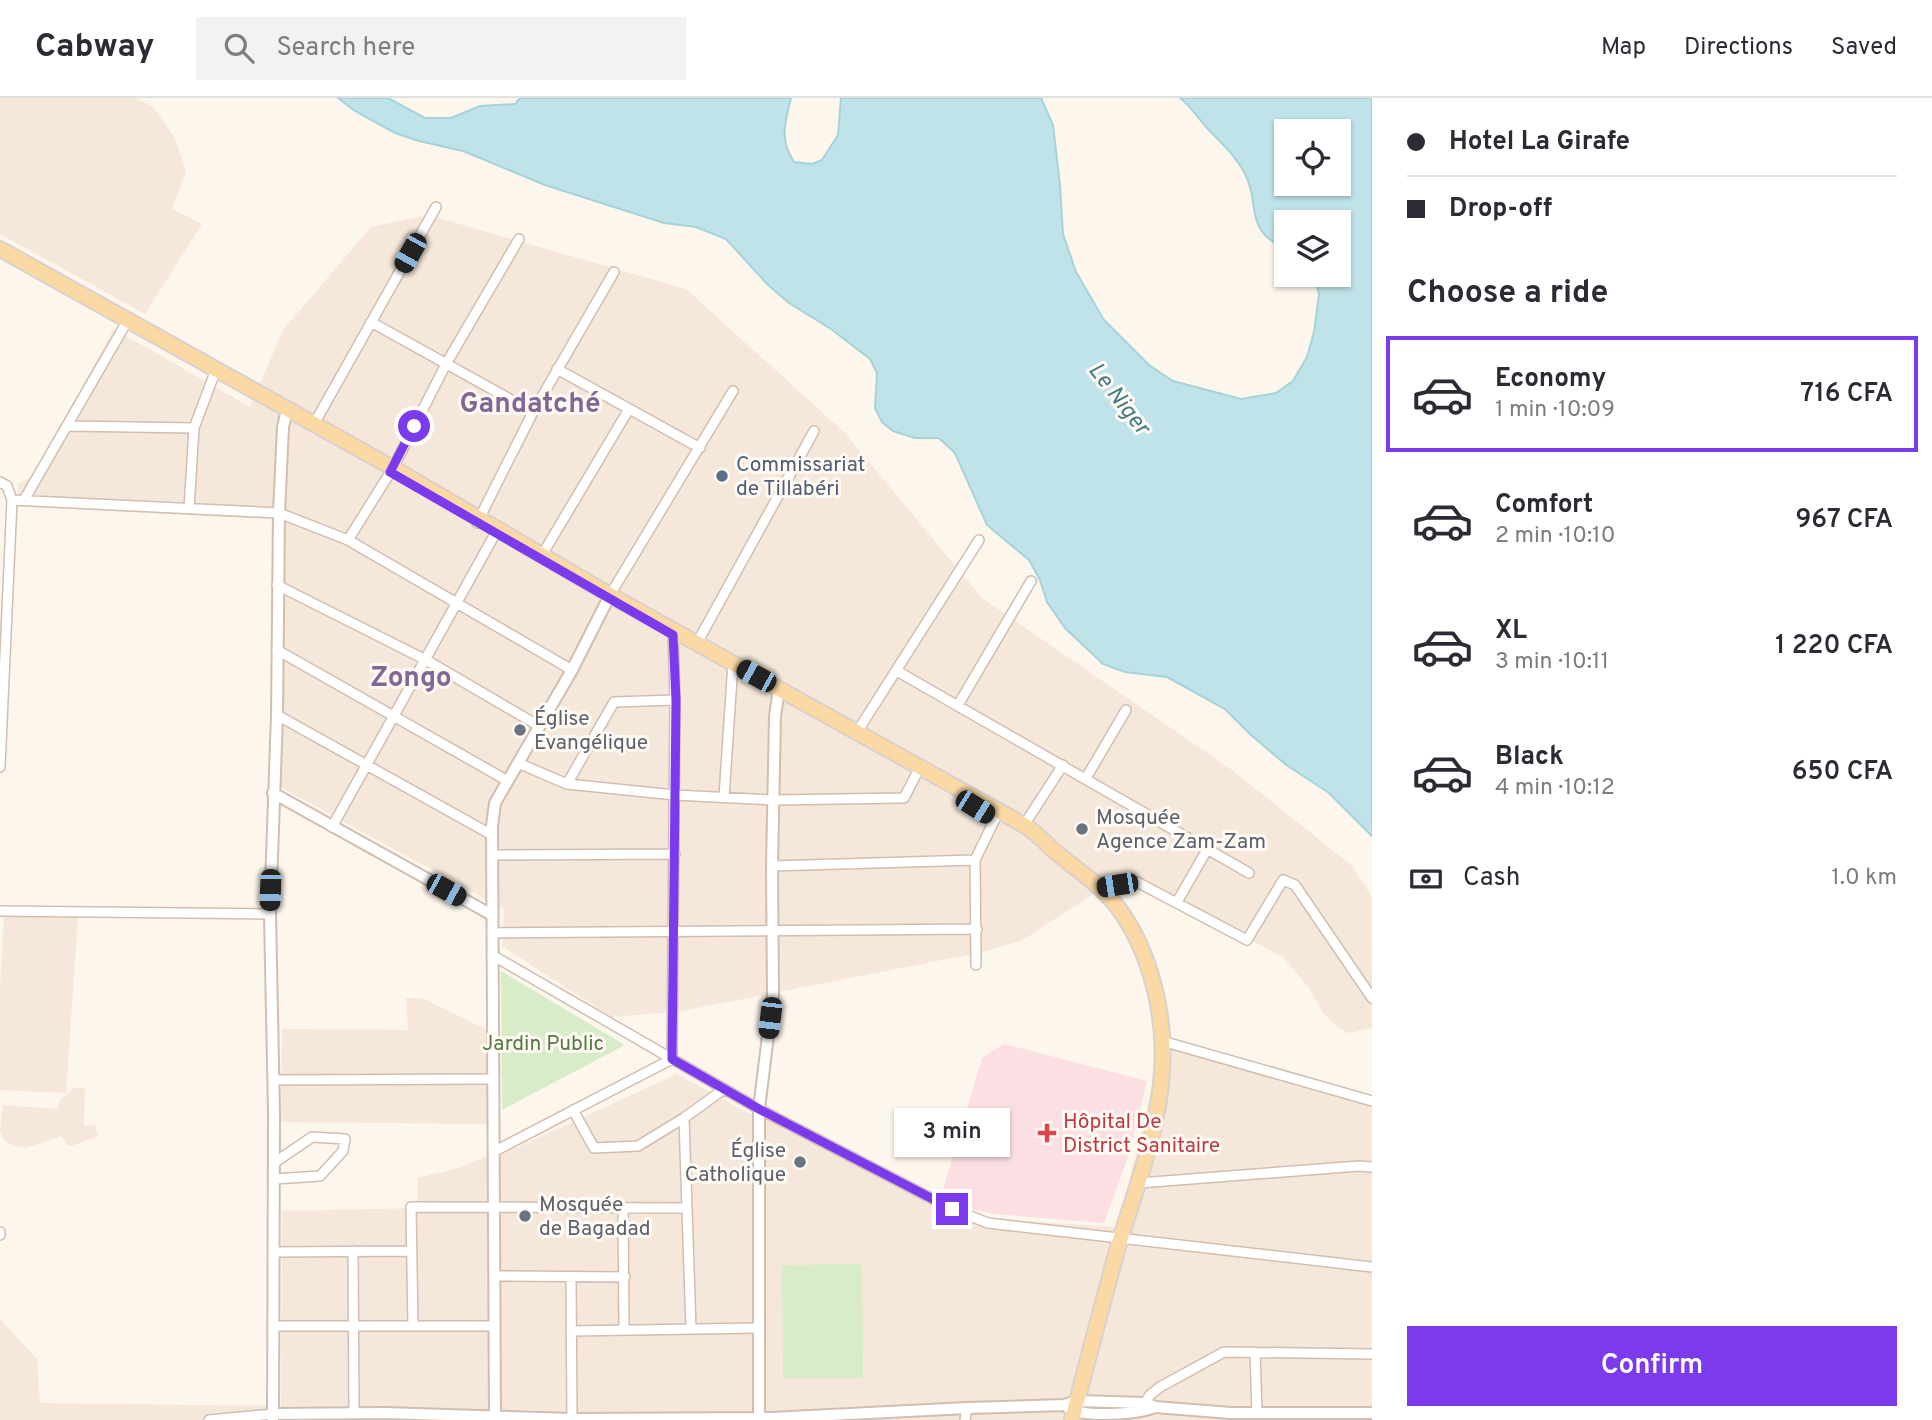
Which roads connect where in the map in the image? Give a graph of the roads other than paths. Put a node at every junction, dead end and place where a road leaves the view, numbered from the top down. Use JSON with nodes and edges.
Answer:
{"nodes":[{"id":1,"x":436,"y":207,"type":"dead end"},
{"id":2,"x":519,"y":239,"type":"dead end"},
{"id":3,"x":0,"y":248,"type":"edge"},
{"id":4,"x":0,"y":255,"type":"edge"},
{"id":5,"x":614,"y":272,"type":"dead end"},
{"id":6,"x":371,"y":322,"type":"junction"},
{"id":7,"x":125,"y":326,"type":"junction"},
{"id":8,"x":446,"y":363,"type":"junction"},
{"id":9,"x":557,"y":369,"type":"junction"},
{"id":10,"x":214,"y":375,"type":"junction"},
{"id":11,"x":733,"y":391,"type":"dead end"},
{"id":12,"x":629,"y":409,"type":"junction"},
{"id":13,"x":533,"y":412,"type":"junction"},
{"id":14,"x":286,"y":413,"type":"junction"},
{"id":15,"x":314,"y":425,"type":"junction"},
{"id":16,"x":69,"y":426,"type":"junction"},
{"id":17,"x":194,"y":428,"type":"junction"},
{"id":18,"x":814,"y":431,"type":"dead end"},
{"id":19,"x":700,"y":448,"type":"junction"},
{"id":20,"x":391,"y":470,"type":"junction"},
{"id":21,"x":0,"y":482,"type":"edge"},
{"id":22,"x":12,"y":500,"type":"junction"},
{"id":23,"x":24,"y":500,"type":"junction"},
{"id":24,"x":189,"y":509,"type":"junction"},
{"id":25,"x":279,"y":513,"type":"junction"},
{"id":26,"x":478,"y":522,"type":"junction"},
{"id":27,"x":495,"y":534,"type":"junction"},
{"id":28,"x":348,"y":540,"type":"junction"},
{"id":29,"x":979,"y":540,"type":"dead end"},
{"id":30,"x":542,"y":555,"type":"junction"},
{"id":31,"x":1031,"y":581,"type":"dead end"},
{"id":32,"x":277,"y":584,"type":"junction"},
{"id":33,"x":609,"y":597,"type":"junction"},
{"id":34,"x":3,"y":603,"type":"edge"},
{"id":35,"x":457,"y":603,"type":"junction"},
{"id":36,"x":673,"y":635,"type":"junction"},
{"id":37,"x":698,"y":643,"type":"junction"},
{"id":38,"x":277,"y":650,"type":"junction"},
{"id":39,"x":426,"y":660,"type":"junction"},
{"id":40,"x":732,"y":666,"type":"junction"},
{"id":41,"x":572,"y":670,"type":"junction"},
{"id":42,"x":897,"y":671,"type":"junction"},
{"id":43,"x":778,"y":693,"type":"junction"},
{"id":44,"x":676,"y":700,"type":"junction"},
{"id":45,"x":958,"y":705,"type":"junction"},
{"id":46,"x":1126,"y":710,"type":"dead end"},
{"id":47,"x":277,"y":715,"type":"junction"},
{"id":48,"x":394,"y":716,"type":"junction"},
{"id":49,"x":539,"y":726,"type":"junction"},
{"id":50,"x":857,"y":732,"type":"junction"},
{"id":51,"x":518,"y":763,"type":"junction"},
{"id":52,"x":1063,"y":765,"type":"junction"},
{"id":53,"x":366,"y":766,"type":"junction"},
{"id":54,"x":0,"y":767,"type":"edge"},
{"id":55,"x":918,"y":771,"type":"junction"},
{"id":56,"x":1086,"y":778,"type":"junction"},
{"id":57,"x":508,"y":781,"type":"junction"},
{"id":58,"x":566,"y":784,"type":"junction"},
{"id":59,"x":273,"y":793,"type":"junction"},
{"id":60,"x":675,"y":795,"type":"junction"},
{"id":61,"x":724,"y":797,"type":"junction"},
{"id":62,"x":775,"y":800,"type":"junction"},
{"id":63,"x":995,"y":818,"type":"junction"},
{"id":64,"x":1024,"y":825,"type":"junction"},
{"id":65,"x":332,"y":827,"type":"junction"},
{"id":66,"x":492,"y":835,"type":"junction"},
{"id":67,"x":1051,"y":848,"type":"junction"},
{"id":68,"x":1208,"y":848,"type":"junction"},
{"id":69,"x":675,"y":854,"type":"junction"},
{"id":70,"x":492,"y":855,"type":"junction"},
{"id":71,"x":975,"y":860,"type":"junction"},
{"id":72,"x":772,"y":866,"type":"junction"},
{"id":73,"x":1249,"y":873,"type":"dead end"},
{"id":74,"x":1097,"y":888,"type":"junction"},
{"id":75,"x":1177,"y":902,"type":"junction"},
{"id":76,"x":0,"y":911,"type":"edge"},
{"id":77,"x":270,"y":914,"type":"junction"},
{"id":78,"x":492,"y":915,"type":"junction"},
{"id":79,"x":977,"y":929,"type":"junction"},
{"id":80,"x":773,"y":931,"type":"junction"},
{"id":81,"x":674,"y":932,"type":"junction"},
{"id":82,"x":492,"y":933,"type":"junction"},
{"id":83,"x":492,"y":956,"type":"junction"},
{"id":84,"x":976,"y":965,"type":"dead end"},
{"id":85,"x":1372,"y":998,"type":"edge"},
{"id":86,"x":1162,"y":1041,"type":"junction"},
{"id":87,"x":672,"y":1059,"type":"junction"},
{"id":88,"x":494,"y":1079,"type":"junction"},
{"id":89,"x":274,"y":1080,"type":"junction"},
{"id":90,"x":724,"y":1089,"type":"junction"},
{"id":91,"x":1372,"y":1101,"type":"edge"},
{"id":92,"x":759,"y":1109,"type":"junction"},
{"id":93,"x":573,"y":1110,"type":"junction"},
{"id":94,"x":684,"y":1118,"type":"junction"},
{"id":95,"x":495,"y":1151,"type":"junction"},
{"id":96,"x":274,"y":1163,"type":"junction"},
{"id":97,"x":1372,"y":1167,"type":"edge"},
{"id":98,"x":274,"y":1179,"type":"junction"},
{"id":99,"x":1139,"y":1183,"type":"junction"},
{"id":100,"x":495,"y":1208,"type":"junction"},
{"id":101,"x":623,"y":1208,"type":"junction"},
{"id":102,"x":687,"y":1208,"type":"junction"},
{"id":103,"x":1120,"y":1240,"type":"junction"},
{"id":104,"x":353,"y":1251,"type":"junction"},
{"id":105,"x":412,"y":1251,"type":"junction"},
{"id":106,"x":274,"y":1252,"type":"junction"},
{"id":107,"x":1372,"y":1267,"type":"edge"},
{"id":108,"x":495,"y":1276,"type":"junction"},
{"id":109,"x":625,"y":1277,"type":"junction"},
{"id":110,"x":571,"y":1278,"type":"junction"},
{"id":111,"x":273,"y":1326,"type":"junction"},
{"id":112,"x":353,"y":1326,"type":"junction"},
{"id":113,"x":413,"y":1326,"type":"junction"},
{"id":114,"x":495,"y":1326,"type":"junction"},
{"id":115,"x":759,"y":1328,"type":"junction"},
{"id":116,"x":624,"y":1329,"type":"junction"},
{"id":117,"x":691,"y":1329,"type":"junction"},
{"id":118,"x":571,"y":1331,"type":"junction"},
{"id":119,"x":1255,"y":1352,"type":"junction"},
{"id":120,"x":1372,"y":1354,"type":"edge"},
{"id":121,"x":1148,"y":1407,"type":"junction"},
{"id":122,"x":967,"y":1408,"type":"junction"},
{"id":123,"x":1072,"y":1409,"type":"edge"},
{"id":124,"x":354,"y":1413,"type":"junction"},
{"id":125,"x":1256,"y":1413,"type":"junction"},
{"id":126,"x":1372,"y":1413,"type":"edge"},
{"id":127,"x":1193,"y":1414,"type":"edge"},
{"id":128,"x":1335,"y":1416,"type":"edge"},
{"id":129,"x":273,"y":1417,"type":"edge"},
{"id":130,"x":385,"y":1417,"type":"edge"},
{"id":131,"x":1231,"y":1417,"type":"edge"},
{"id":132,"x":495,"y":1418,"type":"edge"},
{"id":133,"x":572,"y":1419,"type":"edge"},
{"id":134,"x":626,"y":1419,"type":"edge"},
{"id":135,"x":767,"y":1419,"type":"edge"},
{"id":136,"x":209,"y":1420,"type":"edge"},
{"id":137,"x":965,"y":1420,"type":"edge"}],
"edges":[{"from":1,"to":6,"type":"street"},
{"from":2,"to":8,"type":"street"},
{"from":3,"to":14,"type":"main road"},
{"from":4,"to":7,"type":"main road"},
{"from":5,"to":9,"type":"street"},
{"from":6,"to":8,"type":"street"},
{"from":6,"to":15,"type":"street"},
{"from":7,"to":10,"type":"main road"},
{"from":7,"to":16,"type":"street"},
{"from":8,"to":13,"type":"street"},
{"from":8,"to":20,"type":"street"},
{"from":9,"to":12,"type":"street"},
{"from":9,"to":13,"type":"street"},
{"from":10,"to":14,"type":"main road"},
{"from":10,"to":17,"type":"street"},
{"from":11,"to":19,"type":"street"},
{"from":12,"to":19,"type":"street"},
{"from":12,"to":30,"type":"street"},
{"from":13,"to":26,"type":"street"},
{"from":14,"to":15,"type":"main road"},
{"from":14,"to":20,"type":"main road"},
{"from":14,"to":25,"type":"street"},
{"from":15,"to":20,"type":"main road"},
{"from":16,"to":17,"type":"street"},
{"from":16,"to":23,"type":"street"},
{"from":17,"to":24,"type":"street"},
{"from":18,"to":37,"type":"street"},
{"from":19,"to":33,"type":"street"},
{"from":20,"to":26,"type":"main road"},
{"from":20,"to":28,"type":"street"},
{"from":21,"to":22,"type":"street"},
{"from":22,"to":23,"type":"street"},
{"from":22,"to":34,"type":"street"},
{"from":23,"to":24,"type":"street"},
{"from":24,"to":25,"type":"street"},
{"from":25,"to":28,"type":"street"},
{"from":25,"to":32,"type":"street"},
{"from":26,"to":27,"type":"main road"},
{"from":26,"to":30,"type":"main road"},
{"from":27,"to":33,"type":"main road"},
{"from":27,"to":35,"type":"street"},
{"from":28,"to":35,"type":"street"},
{"from":29,"to":42,"type":"street"},
{"from":30,"to":33,"type":"main road"},
{"from":31,"to":45,"type":"street"},
{"from":32,"to":38,"type":"street"},
{"from":32,"to":39,"type":"street"},
{"from":33,"to":36,"type":"main road"},
{"from":33,"to":37,"type":"main road"},
{"from":33,"to":41,"type":"street"},
{"from":34,"to":54,"type":"street"},
{"from":35,"to":39,"type":"street"},
{"from":35,"to":41,"type":"street"},
{"from":36,"to":40,"type":"main road"},
{"from":36,"to":44,"type":"street"},
{"from":37,"to":40,"type":"main road"},
{"from":38,"to":47,"type":"street"},
{"from":38,"to":48,"type":"street"},
{"from":39,"to":48,"type":"street"},
{"from":39,"to":49,"type":"street"},
{"from":40,"to":43,"type":"main road"},
{"from":40,"to":61,"type":"street"},
{"from":41,"to":49,"type":"street"},
{"from":42,"to":45,"type":"street"},
{"from":42,"to":50,"type":"street"},
{"from":43,"to":50,"type":"main road"},
{"from":43,"to":55,"type":"main road"},
{"from":43,"to":62,"type":"street"},
{"from":44,"to":58,"type":"street"},
{"from":44,"to":60,"type":"street"},
{"from":45,"to":52,"type":"street"},
{"from":46,"to":56,"type":"street"},
{"from":47,"to":53,"type":"street"},
{"from":47,"to":59,"type":"street"},
{"from":48,"to":53,"type":"street"},
{"from":48,"to":57,"type":"street"},
{"from":49,"to":51,"type":"street"},
{"from":50,"to":64,"type":"main road"},
{"from":51,"to":57,"type":"street"},
{"from":51,"to":58,"type":"street"},
{"from":52,"to":56,"type":"street"},
{"from":52,"to":64,"type":"street"},
{"from":53,"to":65,"type":"street"},
{"from":53,"to":66,"type":"street"},
{"from":55,"to":62,"type":"street"},
{"from":55,"to":63,"type":"main road"},
{"from":56,"to":68,"type":"street"},
{"from":57,"to":66,"type":"street"},
{"from":58,"to":60,"type":"street"},
{"from":59,"to":65,"type":"street"},
{"from":59,"to":77,"type":"street"},
{"from":60,"to":61,"type":"street"},
{"from":60,"to":69,"type":"street"},
{"from":61,"to":62,"type":"street"},
{"from":62,"to":72,"type":"street"},
{"from":63,"to":67,"type":"main road"},
{"from":63,"to":71,"type":"street"},
{"from":64,"to":67,"type":"main road"},
{"from":65,"to":78,"type":"street"},
{"from":66,"to":70,"type":"street"},
{"from":67,"to":74,"type":"main road"},
{"from":68,"to":73,"type":"street"},
{"from":68,"to":75,"type":"street"},
{"from":69,"to":70,"type":"street"},
{"from":69,"to":81,"type":"street"},
{"from":70,"to":78,"type":"street"},
{"from":71,"to":72,"type":"street"},
{"from":71,"to":79,"type":"street"},
{"from":72,"to":80,"type":"street"},
{"from":74,"to":75,"type":"street"},
{"from":74,"to":86,"type":"main road"},
{"from":75,"to":85,"type":"street"},
{"from":76,"to":77,"type":"street"},
{"from":77,"to":89,"type":"street"},
{"from":78,"to":82,"type":"street"},
{"from":79,"to":80,"type":"street"},
{"from":79,"to":84,"type":"street"},
{"from":80,"to":81,"type":"street"},
{"from":80,"to":92,"type":"street"},
{"from":81,"to":82,"type":"street"},
{"from":81,"to":87,"type":"street"},
{"from":82,"to":83,"type":"street"},
{"from":83,"to":87,"type":"street"},
{"from":83,"to":88,"type":"street"},
{"from":86,"to":91,"type":"street"},
{"from":86,"to":99,"type":"main road"},
{"from":87,"to":90,"type":"street"},
{"from":87,"to":93,"type":"street"},
{"from":88,"to":89,"type":"street"},
{"from":88,"to":95,"type":"street"},
{"from":89,"to":96,"type":"street"},
{"from":90,"to":92,"type":"street"},
{"from":90,"to":94,"type":"street"},
{"from":92,"to":103,"type":"street"},
{"from":92,"to":115,"type":"street"},
{"from":93,"to":94,"type":"street"},
{"from":93,"to":95,"type":"street"},
{"from":94,"to":102,"type":"street"},
{"from":95,"to":100,"type":"street"},
{"from":96,"to":98,"type":"street"},
{"from":96,"to":98,"type":"street"},
{"from":97,"to":99,"type":"street"},
{"from":98,"to":106,"type":"street"},
{"from":99,"to":103,"type":"main road"},
{"from":100,"to":101,"type":"street"},
{"from":100,"to":105,"type":"street"},
{"from":100,"to":108,"type":"street"},
{"from":101,"to":102,"type":"street"},
{"from":101,"to":109,"type":"street"},
{"from":102,"to":117,"type":"street"},
{"from":103,"to":107,"type":"street"},
{"from":103,"to":123,"type":"main road"},
{"from":104,"to":105,"type":"street"},
{"from":104,"to":106,"type":"street"},
{"from":104,"to":112,"type":"street"},
{"from":105,"to":113,"type":"street"},
{"from":106,"to":111,"type":"street"},
{"from":108,"to":110,"type":"street"},
{"from":108,"to":114,"type":"street"},
{"from":109,"to":110,"type":"street"},
{"from":109,"to":116,"type":"street"},
{"from":110,"to":118,"type":"street"},
{"from":111,"to":112,"type":"street"},
{"from":111,"to":129,"type":"street"},
{"from":112,"to":113,"type":"street"},
{"from":112,"to":124,"type":"street"},
{"from":113,"to":114,"type":"street"},
{"from":114,"to":132,"type":"street"},
{"from":115,"to":117,"type":"street"},
{"from":115,"to":135,"type":"street"},
{"from":116,"to":117,"type":"street"},
{"from":116,"to":118,"type":"street"},
{"from":118,"to":133,"type":"street"},
{"from":119,"to":120,"type":"street"},
{"from":119,"to":121,"type":"street"},
{"from":119,"to":125,"type":"street"},
{"from":121,"to":123,"type":"street"},
{"from":121,"to":127,"type":"street"},
{"from":122,"to":123,"type":"street"},
{"from":122,"to":135,"type":"street"},
{"from":122,"to":137,"type":"street"},
{"from":124,"to":129,"type":"street"},
{"from":124,"to":130,"type":"street"},
{"from":125,"to":128,"type":"street"},
{"from":125,"to":131,"type":"street"},
{"from":126,"to":128,"type":"street"},
{"from":127,"to":131,"type":"street"},
{"from":129,"to":136,"type":"street"},
{"from":130,"to":132,"type":"street"},
{"from":132,"to":133,"type":"street"},
{"from":133,"to":134,"type":"street"},
{"from":134,"to":135,"type":"street"}]}
